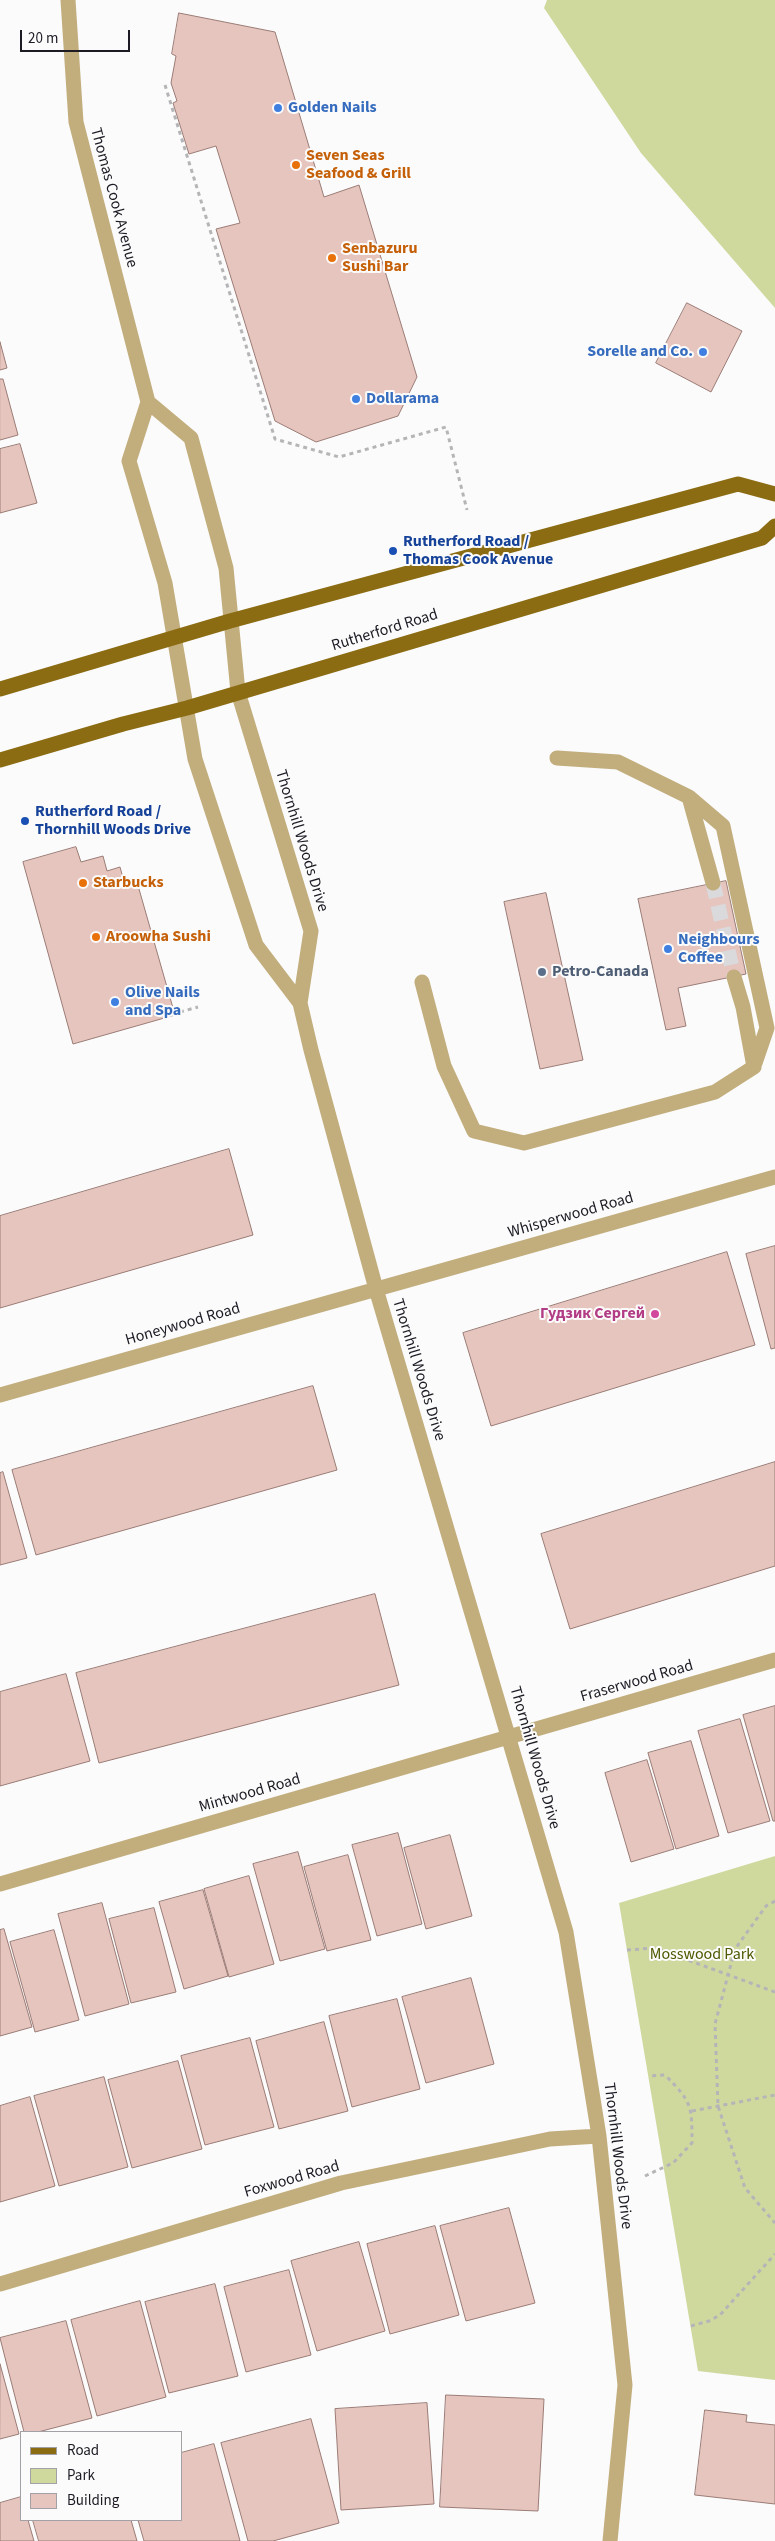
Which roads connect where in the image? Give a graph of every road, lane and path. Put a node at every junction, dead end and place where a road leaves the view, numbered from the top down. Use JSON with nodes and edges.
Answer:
{"nodes":[{"id":1,"x":68,"y":0,"type":"edge"},
{"id":2,"x":165,"y":85,"type":"dead end"},
{"id":3,"x":148,"y":402,"type":"junction"},
{"id":4,"x":775,"y":494,"type":"edge"},
{"id":5,"x":467,"y":510,"type":"dead end"},
{"id":6,"x":775,"y":526,"type":"edge"},
{"id":7,"x":230,"y":621,"type":"junction"},
{"id":8,"x":174,"y":638,"type":"junction"},
{"id":9,"x":0,"y":689,"type":"edge"},
{"id":10,"x":238,"y":692,"type":"junction"},
{"id":11,"x":187,"y":708,"type":"junction"},
{"id":12,"x":557,"y":758,"type":"dead end"},
{"id":13,"x":0,"y":760,"type":"edge"},
{"id":14,"x":689,"y":798,"type":"junction"},
{"id":15,"x":713,"y":883,"type":"tunnel mouth"},
{"id":16,"x":734,"y":977,"type":"tunnel mouth"},
{"id":17,"x":422,"y":982,"type":"dead end"},
{"id":18,"x":300,"y":1003,"type":"junction"},
{"id":19,"x":198,"y":1008,"type":"dead end"},
{"id":20,"x":180,"y":1012,"type":"dead end"},
{"id":21,"x":754,"y":1067,"type":"junction"},
{"id":22,"x":775,"y":1177,"type":"edge"},
{"id":23,"x":376,"y":1289,"type":"junction"},
{"id":24,"x":0,"y":1395,"type":"edge"},
{"id":25,"x":775,"y":1660,"type":"edge"},
{"id":26,"x":510,"y":1737,"type":"junction"},
{"id":27,"x":0,"y":1884,"type":"edge"},
{"id":28,"x":775,"y":1901,"type":"edge"},
{"id":29,"x":628,"y":1950,"type":"dead end"},
{"id":30,"x":728,"y":1975,"type":"junction"},
{"id":31,"x":775,"y":1992,"type":"edge"},
{"id":32,"x":649,"y":2076,"type":"dead end"},
{"id":33,"x":775,"y":2095,"type":"edge"},
{"id":34,"x":718,"y":2106,"type":"junction"},
{"id":35,"x":692,"y":2111,"type":"junction"},
{"id":36,"x":600,"y":2136,"type":"junction"},
{"id":37,"x":645,"y":2176,"type":"dead end"},
{"id":38,"x":775,"y":2223,"type":"edge"},
{"id":39,"x":775,"y":2254,"type":"edge"},
{"id":40,"x":0,"y":2284,"type":"edge"},
{"id":41,"x":691,"y":2326,"type":"dead end"},
{"id":42,"x":610,"y":2541,"type":"edge"}],
"edges":[{"from":1,"to":3,"type":"street","name":"Thomas Cook Avenue"},
{"from":2,"to":5,"type":"path"},
{"from":3,"to":7,"type":"street"},
{"from":3,"to":8,"type":"street"},
{"from":4,"to":7,"type":"main road"},
{"from":6,"to":10,"type":"main road","name":"Rutherford Road"},
{"from":7,"to":8,"type":"main road"},
{"from":7,"to":10,"type":"street","name":"Thornhill Woods Drive"},
{"from":8,"to":9,"type":"main road"},
{"from":8,"to":11,"type":"street","name":"Thornhill Woods Drive"},
{"from":10,"to":11,"type":"main road","name":"Rutherford Road"},
{"from":10,"to":18,"type":"street","name":"Thornhill Woods Drive"},
{"from":11,"to":13,"type":"main road","name":"Rutherford Road"},
{"from":11,"to":18,"type":"street","name":"Thornhill Woods Drive"},
{"from":12,"to":14,"type":"street"},
{"from":14,"to":15,"type":"street"},
{"from":14,"to":21,"type":"street"},
{"from":16,"to":21,"type":"street"},
{"from":17,"to":21,"type":"street"},
{"from":18,"to":23,"type":"street","name":"Thornhill Woods Drive"},
{"from":19,"to":20,"type":"path"},
{"from":22,"to":23,"type":"street","name":"Whisperwood Road"},
{"from":23,"to":24,"type":"street","name":"Honeywood Road"},
{"from":23,"to":26,"type":"street","name":"Thornhill Woods Drive"},
{"from":25,"to":26,"type":"street","name":"Fraserwood Road"},
{"from":26,"to":27,"type":"street","name":"Mintwood Road"},
{"from":26,"to":36,"type":"street","name":"Thornhill Woods Drive"},
{"from":28,"to":30,"type":"path"},
{"from":29,"to":30,"type":"path"},
{"from":30,"to":31,"type":"path"},
{"from":30,"to":34,"type":"path"},
{"from":32,"to":35,"type":"path"},
{"from":33,"to":34,"type":"path"},
{"from":34,"to":35,"type":"path"},
{"from":34,"to":38,"type":"path"},
{"from":35,"to":37,"type":"path"},
{"from":36,"to":40,"type":"street","name":"Foxwood Road"},
{"from":36,"to":42,"type":"street","name":"Thornhill Woods Drive"},
{"from":39,"to":41,"type":"path"}]}
